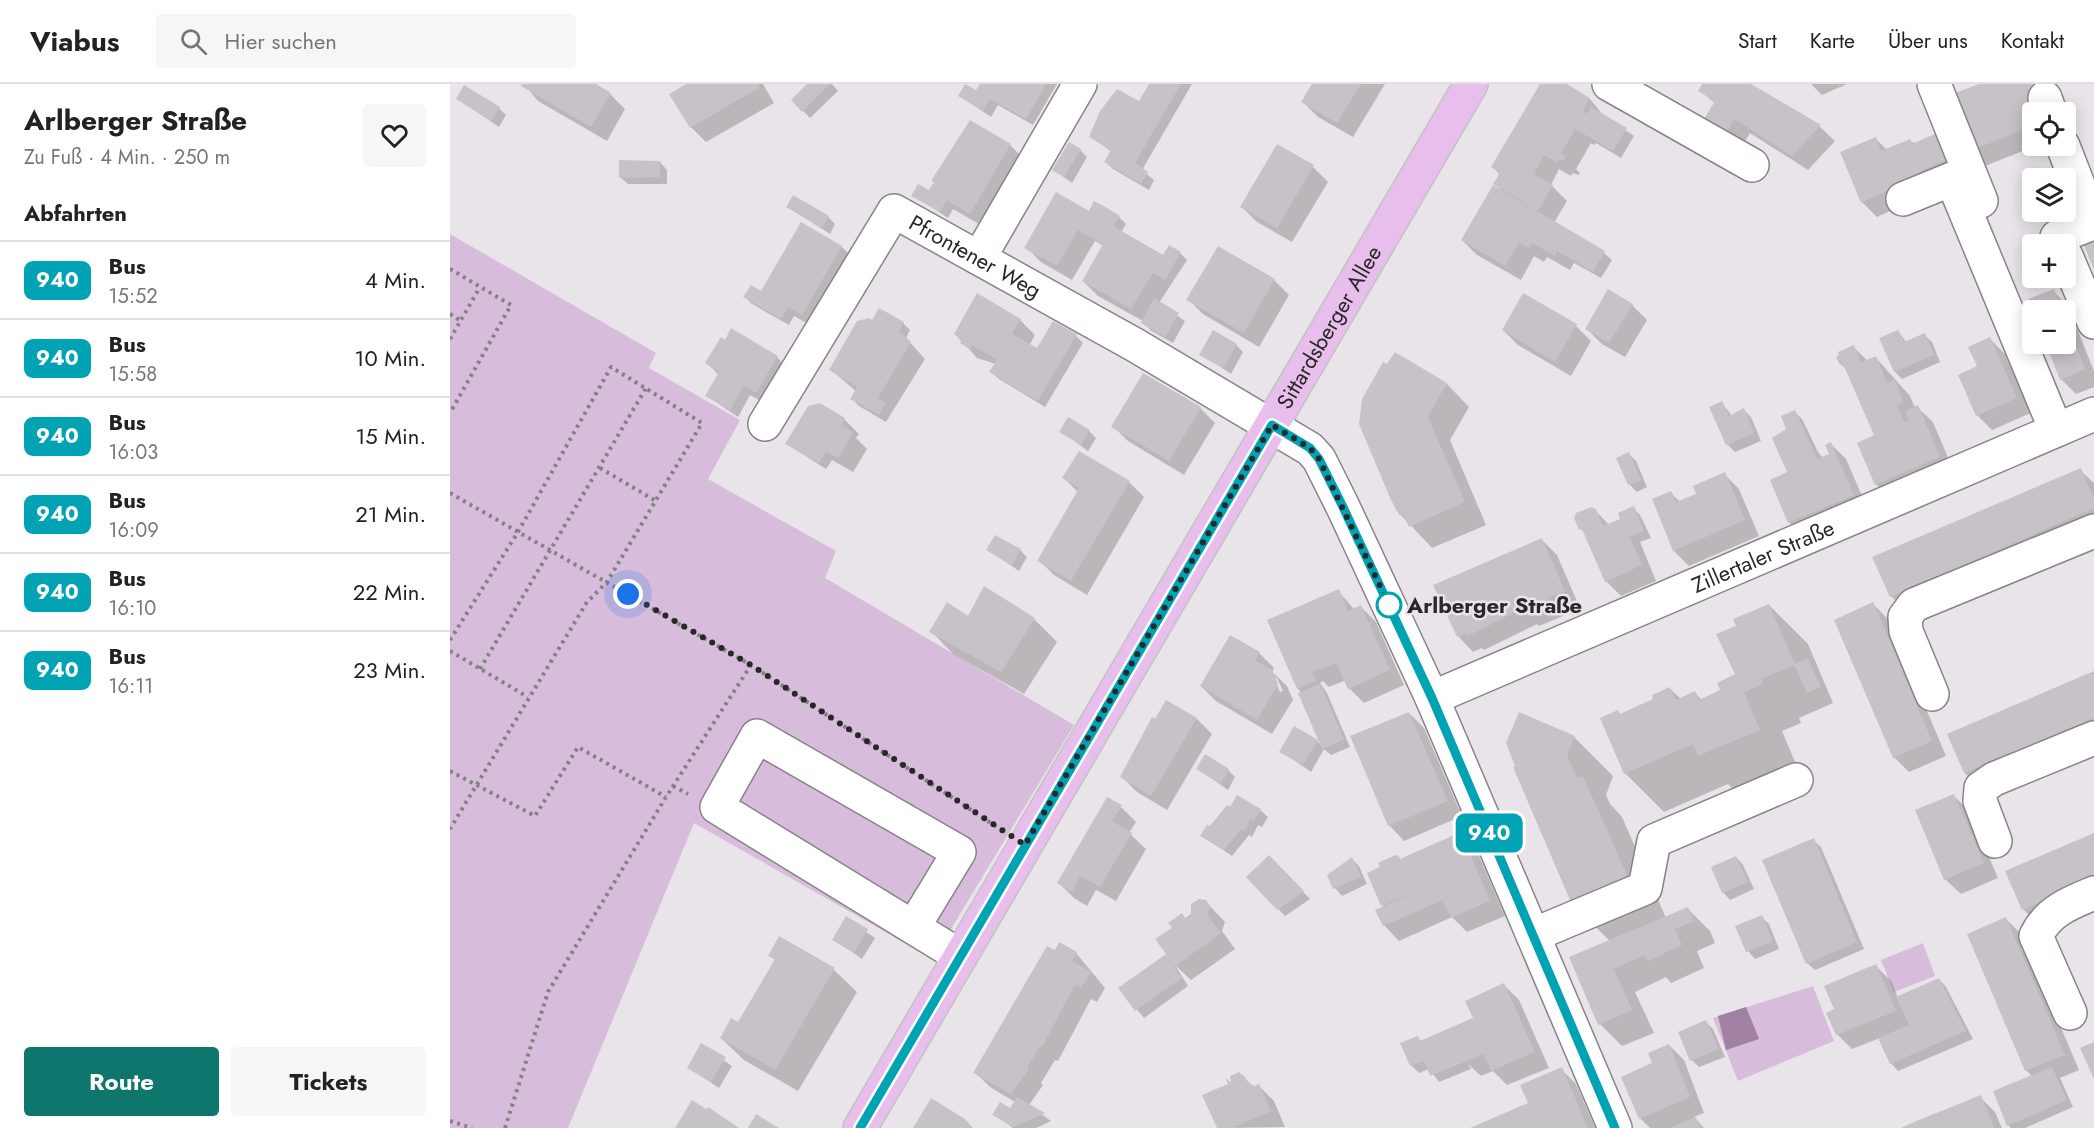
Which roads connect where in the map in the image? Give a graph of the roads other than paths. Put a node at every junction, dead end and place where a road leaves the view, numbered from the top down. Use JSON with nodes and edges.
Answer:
{"nodes":[{"id":1,"x":1080,"y":84,"type":"edge"},
{"id":2,"x":1471,"y":84,"type":"edge"},
{"id":3,"x":1609,"y":84,"type":"edge"},
{"id":4,"x":1934,"y":84,"type":"edge"},
{"id":5,"x":2067,"y":156,"type":"edge"},
{"id":6,"x":1752,"y":165,"type":"dead end"},
{"id":7,"x":1903,"y":199,"type":"dead end"},
{"id":8,"x":2065,"y":234,"type":"edge"},
{"id":9,"x":979,"y":258,"type":"junction"},
{"id":10,"x":2076,"y":280,"type":"edge"},
{"id":11,"x":2022,"y":306,"type":"edge"},
{"id":12,"x":2094,"y":322,"type":"edge"},
{"id":13,"x":2042,"y":354,"type":"edge"},
{"id":14,"x":765,"y":424,"type":"dead end"},
{"id":15,"x":1272,"y":425,"type":"junction"},
{"id":16,"x":2080,"y":425,"type":"edge"},
{"id":17,"x":2094,"y":531,"type":"edge"},
{"id":18,"x":1932,"y":694,"type":"dead end"},
{"id":19,"x":1432,"y":698,"type":"junction"},
{"id":20,"x":2094,"y":738,"type":"edge"},
{"id":21,"x":1796,"y":780,"type":"dead end"},
{"id":22,"x":1995,"y":841,"type":"dead end"},
{"id":23,"x":2094,"y":893,"type":"edge"},
{"id":24,"x":914,"y":926,"type":"junction"},
{"id":25,"x":1533,"y":935,"type":"junction"},
{"id":26,"x":960,"y":956,"type":"junction"},
{"id":27,"x":2070,"y":1013,"type":"dead end"},
{"id":28,"x":860,"y":1128,"type":"edge"},
{"id":29,"x":1615,"y":1128,"type":"edge"}],
"edges":[{"from":1,"to":9,"type":"street"},
{"from":2,"to":15,"type":"main road","name":"Sittardsberger Allee"},
{"from":3,"to":6,"type":"street"},
{"from":4,"to":11,"type":"street"},
{"from":5,"to":8,"type":"street"},
{"from":7,"to":16,"type":"street"},
{"from":9,"to":14,"type":"street","name":"Pfrontener Weg"},
{"from":9,"to":15,"type":"street","name":"Pfrontener Weg"},
{"from":10,"to":12,"type":"street"},
{"from":13,"to":16,"type":"street"},
{"from":15,"to":19,"type":"street"},
{"from":15,"to":26,"type":"main road","name":"Sittardsberger Allee"},
{"from":16,"to":19,"type":"street","name":"Zillertaler Straße"},
{"from":17,"to":18,"type":"street"},
{"from":19,"to":25,"type":"street"},
{"from":20,"to":22,"type":"street"},
{"from":21,"to":25,"type":"street"},
{"from":23,"to":27,"type":"street"},
{"from":24,"to":24,"type":"street"},
{"from":24,"to":26,"type":"street"},
{"from":25,"to":29,"type":"street"},
{"from":26,"to":28,"type":"main road","name":"Sittardsberger Allee"}]}
